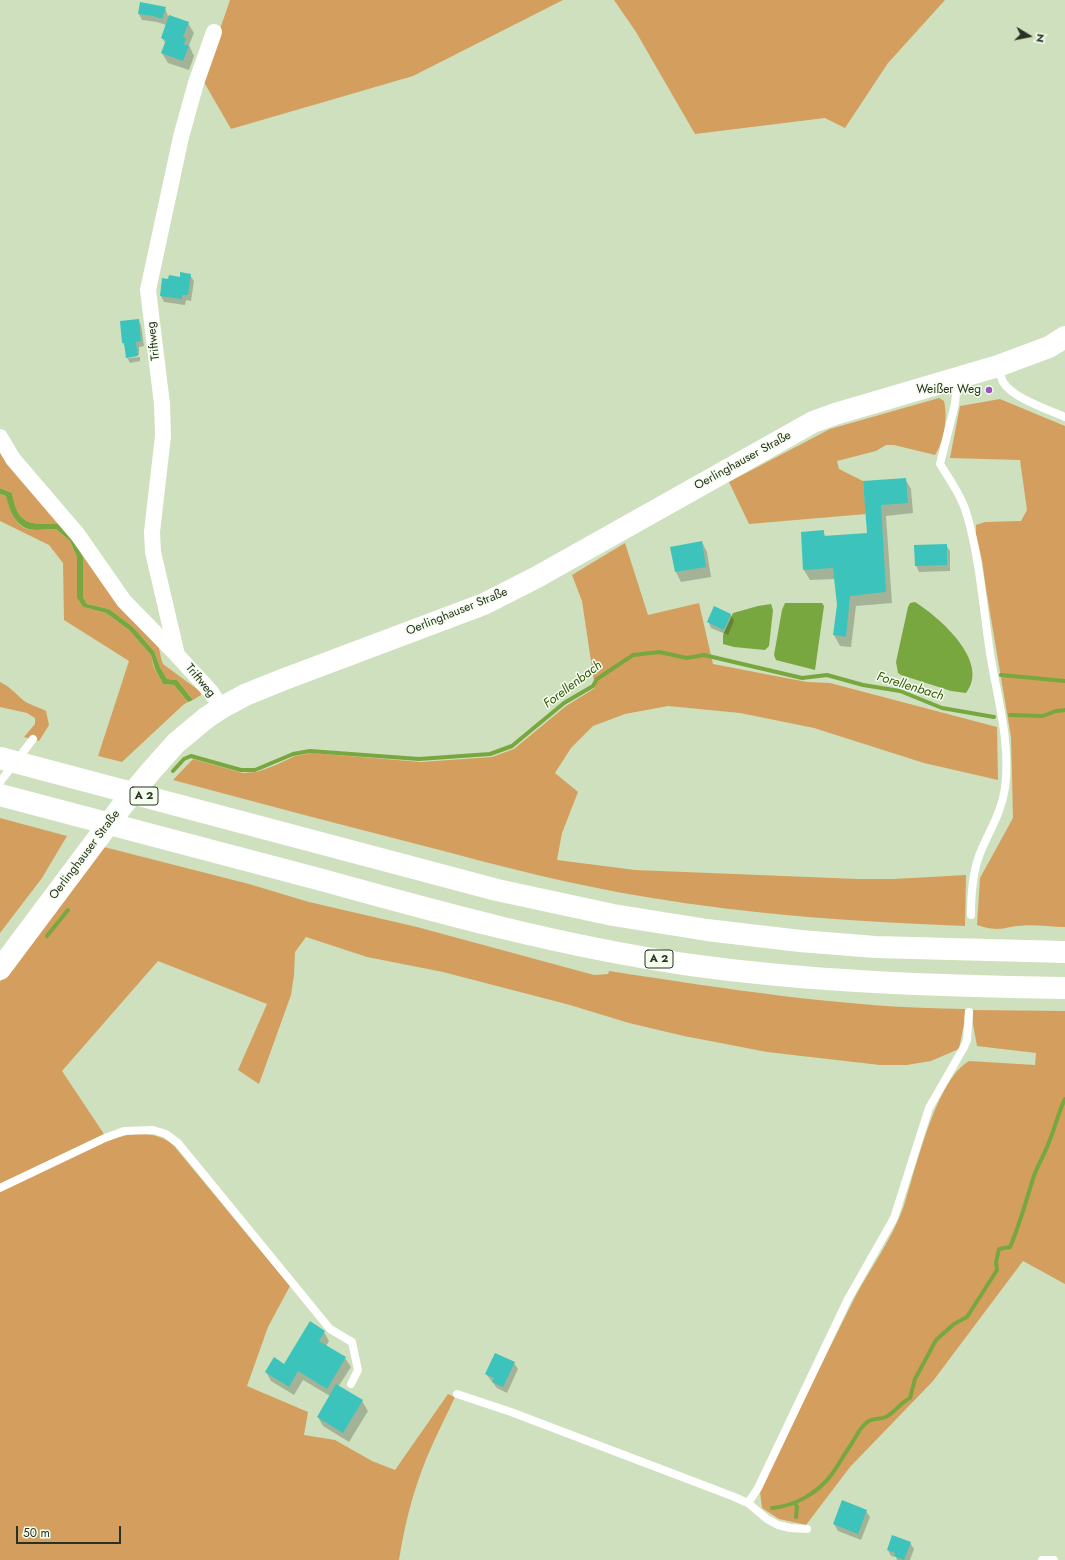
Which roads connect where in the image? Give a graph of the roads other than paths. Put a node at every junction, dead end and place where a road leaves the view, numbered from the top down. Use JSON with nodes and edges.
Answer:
{"nodes":[{"id":1,"x":214,"y":32,"type":"dead end"},
{"id":2,"x":1065,"y":337,"type":"edge"},
{"id":3,"x":998,"y":366,"type":"junction"},
{"id":4,"x":953,"y":379,"type":"junction"},
{"id":5,"x":1065,"y":417,"type":"edge"},
{"id":6,"x":0,"y":437,"type":"edge"},
{"id":7,"x":177,"y":655,"type":"junction"},
{"id":8,"x":221,"y":708,"type":"junction"},
{"id":9,"x":33,"y":739,"type":"dead end"},
{"id":10,"x":0,"y":758,"type":"edge"},
{"id":11,"x":0,"y":782,"type":"edge"},
{"id":12,"x":0,"y":795,"type":"edge"},
{"id":13,"x":971,"y":916,"type":"dead end"},
{"id":14,"x":1065,"y":952,"type":"edge"},
{"id":15,"x":6,"y":958,"type":"edge"},
{"id":16,"x":1065,"y":988,"type":"edge"},
{"id":17,"x":968,"y":1012,"type":"dead end"},
{"id":18,"x":0,"y":1188,"type":"edge"},
{"id":19,"x":351,"y":1384,"type":"dead end"},
{"id":20,"x":457,"y":1394,"type":"dead end"},
{"id":21,"x":748,"y":1503,"type":"junction"},
{"id":22,"x":807,"y":1529,"type":"dead end"},
{"id":23,"x":1042,"y":1560,"type":"edge"},
{"id":24,"x":1054,"y":1560,"type":"edge"}],
"edges":[{"from":1,"to":7,"type":"street","name":"Triftweg"},
{"from":2,"to":3,"type":"main road","name":"Oerlinghauser Straße"},
{"from":3,"to":4,"type":"main road","name":"Oerlinghauser Straße"},
{"from":3,"to":5,"type":"lane"},
{"from":4,"to":8,"type":"main road","name":"Oerlinghauser Straße"},
{"from":4,"to":13,"type":"lane"},
{"from":6,"to":7,"type":"street","name":"Triftweg"},
{"from":7,"to":8,"type":"street","name":"Triftweg"},
{"from":8,"to":15,"type":"main road","name":"Oerlinghauser Straße"},
{"from":9,"to":11,"type":"lane"},
{"from":10,"to":14,"type":"main road","number":"A 2"},
{"from":12,"to":16,"type":"main road","number":"A 2"},
{"from":17,"to":21,"type":"lane"},
{"from":18,"to":19,"type":"lane"},
{"from":20,"to":21,"type":"lane"},
{"from":21,"to":22,"type":"lane"},
{"from":23,"to":24,"type":"lane"}]}
